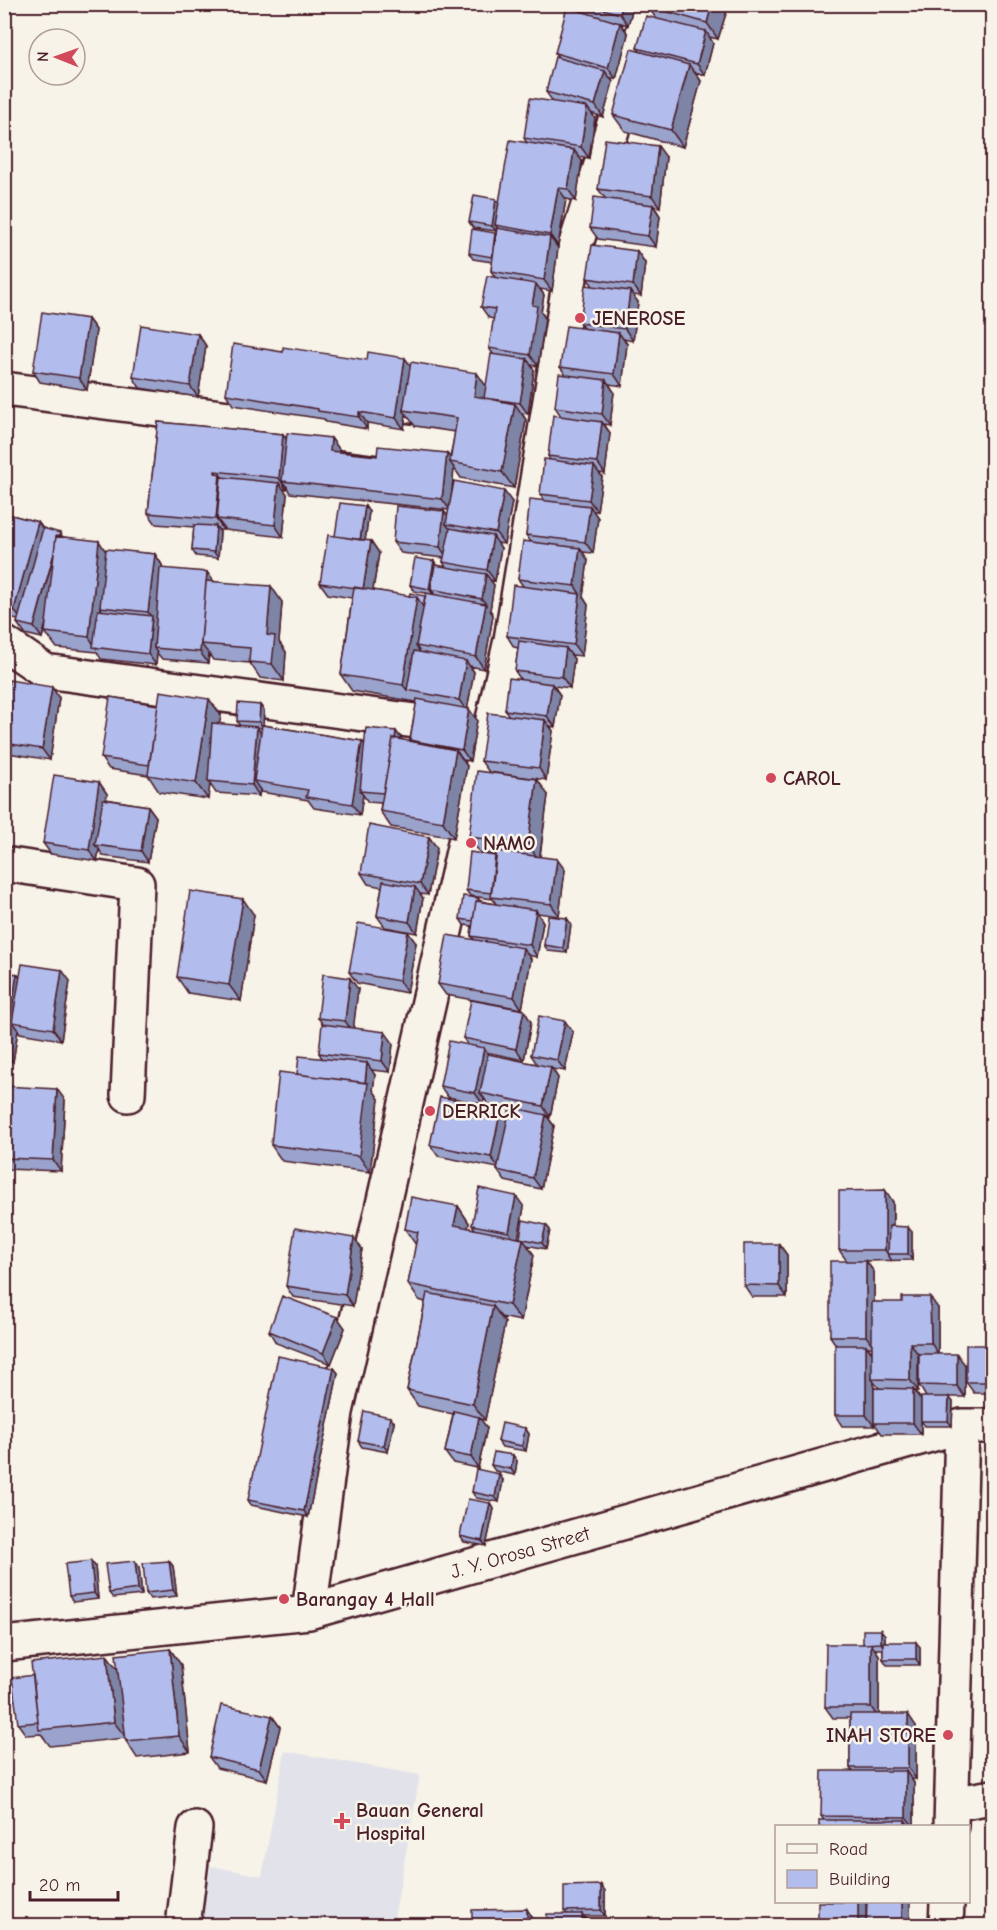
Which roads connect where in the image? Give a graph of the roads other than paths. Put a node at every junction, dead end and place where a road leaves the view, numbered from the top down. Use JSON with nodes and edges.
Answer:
{"nodes":[{"id":1,"x":652,"y":4,"type":"edge"},
{"id":2,"x":4,"y":389,"type":"edge"},
{"id":3,"x":461,"y":448,"type":"edge"},
{"id":4,"x":4,"y":643,"type":"edge"},
{"id":5,"x":415,"y":721,"type":"edge"},
{"id":6,"x":4,"y":864,"type":"edge"},
{"id":7,"x":128,"y":1095,"type":"dead end"},
{"id":8,"x":977,"y":1426,"type":"edge"},
{"id":9,"x":309,"y":1612,"type":"junction"},
{"id":10,"x":4,"y":1644,"type":"edge"},
{"id":11,"x":993,"y":1797,"type":"edge"},
{"id":12,"x":951,"y":1815,"type":"edge"},
{"id":13,"x":195,"y":1828,"type":"dead end"},
{"id":14,"x":947,"y":1903,"type":"edge"},
{"id":15,"x":183,"y":1926,"type":"edge"},
{"id":16,"x":946,"y":1926,"type":"edge"}],
"edges":[{"from":1,"to":9,"type":"street"},
{"from":2,"to":3,"type":"street"},
{"from":4,"to":5,"type":"street"},
{"from":6,"to":7,"type":"street"},
{"from":8,"to":9,"type":"street","name":"J. Y. Orosa Street"},
{"from":8,"to":12,"type":"street"},
{"from":9,"to":10,"type":"street","name":"J. Y. Orosa Street"},
{"from":11,"to":12,"type":"street"},
{"from":13,"to":15,"type":"street"},
{"from":14,"to":16,"type":"street"}]}
